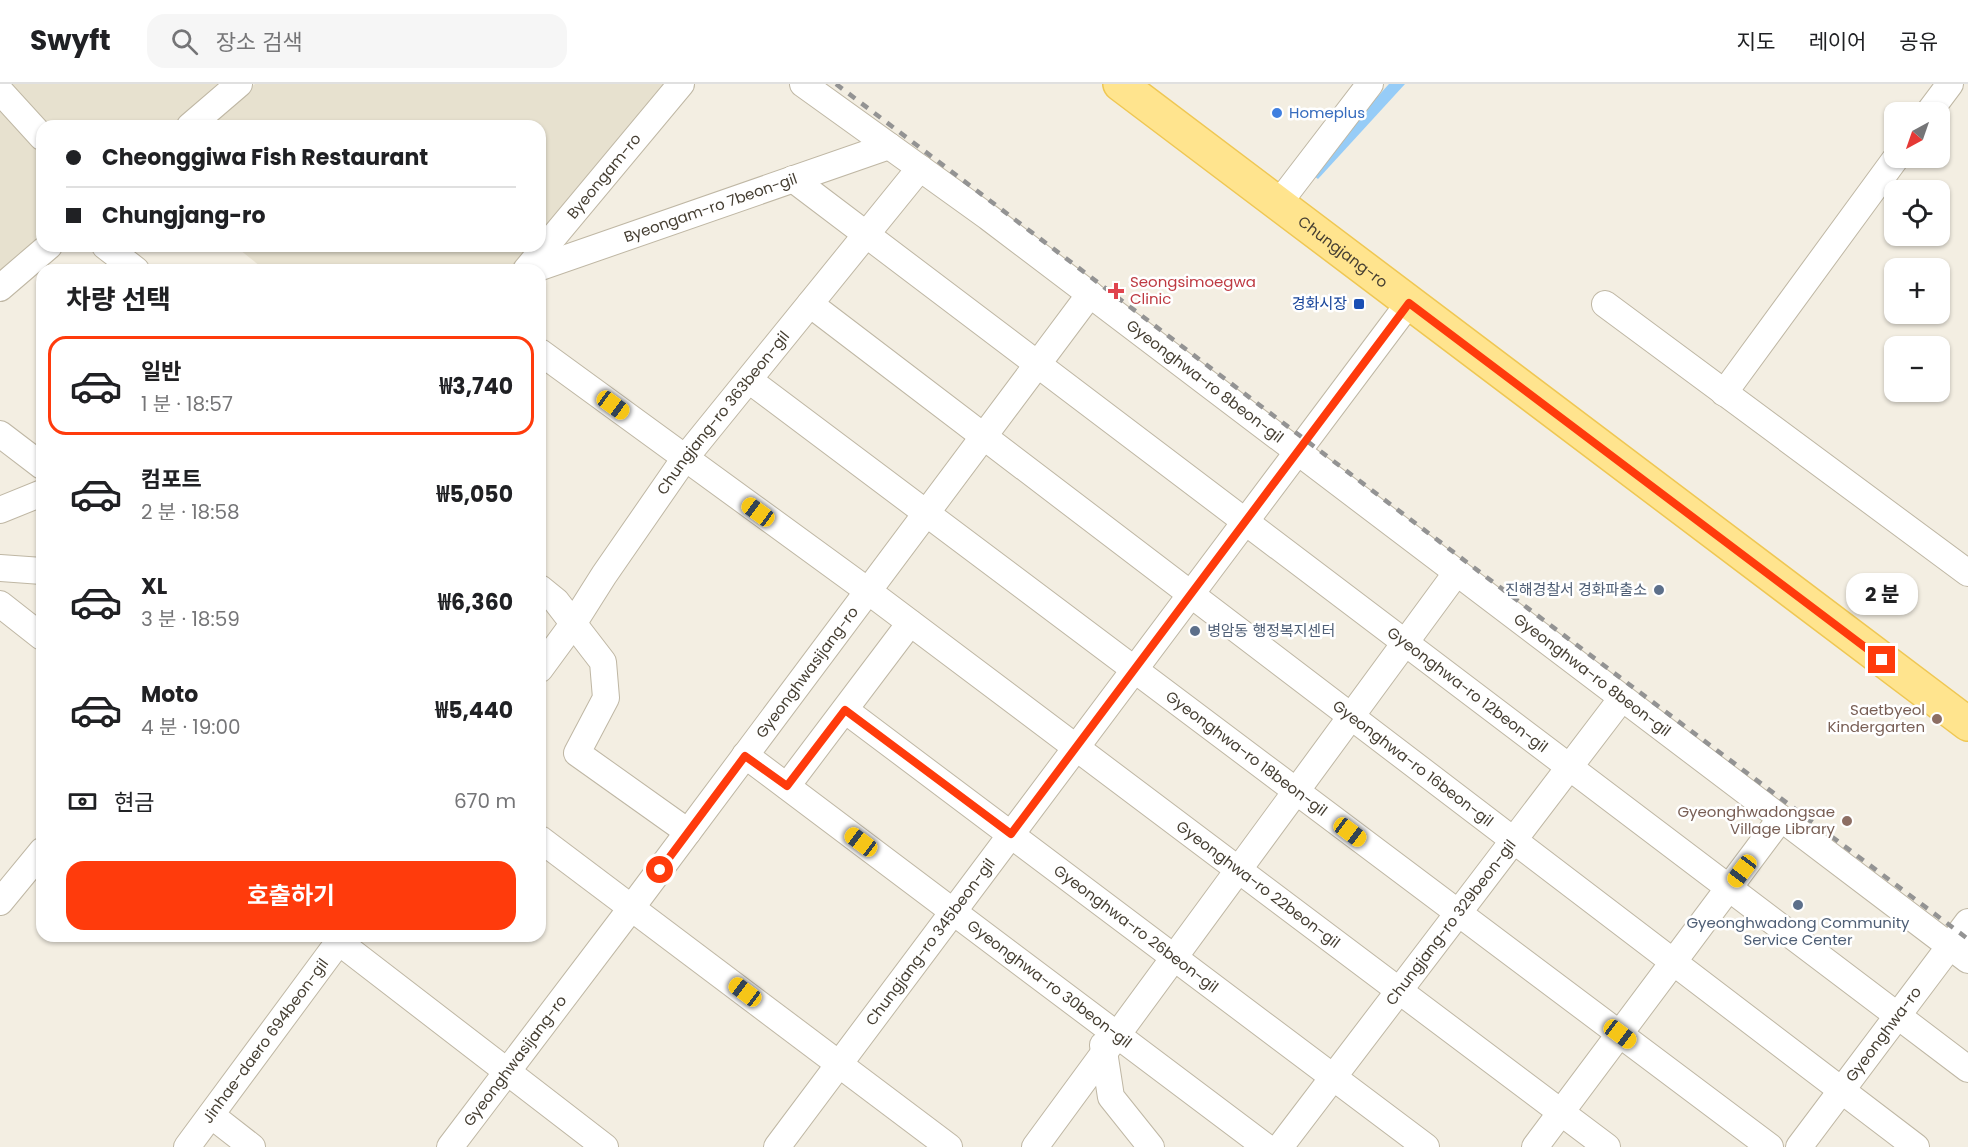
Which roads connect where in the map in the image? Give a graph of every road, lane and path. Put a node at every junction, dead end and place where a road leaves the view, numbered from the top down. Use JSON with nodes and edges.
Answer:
{"nodes":[{"id":1,"x":239,"y":84,"type":"edge"},
{"id":2,"x":681,"y":84,"type":"edge"},
{"id":3,"x":803,"y":84,"type":"edge"},
{"id":4,"x":1120,"y":84,"type":"edge"},
{"id":5,"x":1370,"y":84,"type":"edge"},
{"id":6,"x":1950,"y":84,"type":"edge"},
{"id":7,"x":0,"y":91,"type":"edge"},
{"id":8,"x":1936,"y":102,"type":"edge"},
{"id":9,"x":197,"y":120,"type":"edge"},
{"id":10,"x":36,"y":131,"type":"edge"},
{"id":11,"x":889,"y":146,"type":"junction"},
{"id":12,"x":920,"y":168,"type":"junction"},
{"id":13,"x":1889,"y":168,"type":"edge"},
{"id":14,"x":793,"y":179,"type":"junction"},
{"id":15,"x":1278,"y":204,"type":"junction"},
{"id":16,"x":866,"y":235,"type":"junction"},
{"id":17,"x":546,"y":246,"type":"edge"},
{"id":18,"x":43,"y":252,"type":"edge"},
{"id":19,"x":113,"y":252,"type":"edge"},
{"id":20,"x":541,"y":252,"type":"edge"},
{"id":21,"x":128,"y":264,"type":"edge"},
{"id":22,"x":531,"y":264,"type":"edge"},
{"id":23,"x":546,"y":265,"type":"edge"},
{"id":24,"x":0,"y":288,"type":"edge"},
{"id":25,"x":1089,"y":294,"type":"junction"},
{"id":26,"x":1409,"y":303,"type":"junction"},
{"id":27,"x":810,"y":304,"type":"junction"},
{"id":28,"x":1605,"y":304,"type":"dead end"},
{"id":29,"x":546,"y":356,"type":"edge"},
{"id":30,"x":1036,"y":365,"type":"junction"},
{"id":31,"x":749,"y":380,"type":"junction"},
{"id":32,"x":1724,"y":393,"type":"junction"},
{"id":33,"x":0,"y":434,"type":"edge"},
{"id":34,"x":983,"y":437,"type":"junction"},
{"id":35,"x":1298,"y":452,"type":"junction"},
{"id":36,"x":685,"y":458,"type":"junction"},
{"id":37,"x":36,"y":461,"type":"edge"},
{"id":38,"x":36,"y":495,"type":"edge"},
{"id":39,"x":0,"y":510,"type":"edge"},
{"id":40,"x":926,"y":513,"type":"junction"},
{"id":41,"x":1244,"y":523,"type":"junction"},
{"id":42,"x":0,"y":568,"type":"edge"},
{"id":43,"x":36,"y":570,"type":"edge"},
{"id":44,"x":1457,"y":572,"type":"junction"},
{"id":45,"x":1968,"y":573,"type":"edge"},
{"id":46,"x":604,"y":574,"type":"junction"},
{"id":47,"x":868,"y":591,"type":"junction"},
{"id":48,"x":1190,"y":595,"type":"junction"},
{"id":49,"x":546,"y":599,"type":"edge"},
{"id":50,"x":546,"y":600,"type":"edge"},
{"id":51,"x":0,"y":604,"type":"edge"},
{"id":52,"x":910,"y":623,"type":"junction"},
{"id":53,"x":573,"y":624,"type":"junction"},
{"id":54,"x":36,"y":632,"type":"edge"},
{"id":55,"x":1405,"y":644,"type":"junction"},
{"id":56,"x":546,"y":661,"type":"edge"},
{"id":57,"x":1134,"y":670,"type":"junction"},
{"id":58,"x":1622,"y":698,"type":"junction"},
{"id":59,"x":845,"y":710,"type":"junction"},
{"id":60,"x":1351,"y":717,"type":"junction"},
{"id":61,"x":1968,"y":724,"type":"edge"},
{"id":62,"x":1076,"y":748,"type":"junction"},
{"id":63,"x":745,"y":756,"type":"junction"},
{"id":64,"x":1569,"y":768,"type":"junction"},
{"id":65,"x":787,"y":786,"type":"junction"},
{"id":66,"x":1296,"y":791,"type":"junction"},
{"id":67,"x":1781,"y":818,"type":"junction"},
{"id":68,"x":688,"y":832,"type":"junction"},
{"id":69,"x":1011,"y":834,"type":"junction"},
{"id":70,"x":1513,"y":841,"type":"junction"},
{"id":71,"x":546,"y":843,"type":"edge"},
{"id":72,"x":36,"y":858,"type":"edge"},
{"id":73,"x":1238,"y":870,"type":"junction"},
{"id":74,"x":1729,"y":889,"type":"junction"},
{"id":75,"x":0,"y":902,"type":"edge"},
{"id":76,"x":632,"y":907,"type":"junction"},
{"id":77,"x":953,"y":912,"type":"junction"},
{"id":78,"x":1458,"y":913,"type":"junction"},
{"id":79,"x":1968,"y":922,"type":"edge"},
{"id":80,"x":339,"y":942,"type":"edge"},
{"id":81,"x":345,"y":942,"type":"edge"},
{"id":82,"x":1959,"y":953,"type":"edge"},
{"id":83,"x":1174,"y":957,"type":"junction"},
{"id":84,"x":1673,"y":963,"type":"junction"},
{"id":85,"x":1399,"y":991,"type":"junction"},
{"id":86,"x":1898,"y":1016,"type":"junction"},
{"id":87,"x":1620,"y":1034,"type":"junction"},
{"id":88,"x":1107,"y":1037,"type":"junction"},
{"id":89,"x":839,"y":1064,"type":"junction"},
{"id":90,"x":1968,"y":1069,"type":"edge"},
{"id":91,"x":507,"y":1072,"type":"junction"},
{"id":92,"x":1334,"y":1077,"type":"junction"},
{"id":93,"x":1842,"y":1090,"type":"junction"},
{"id":94,"x":1561,"y":1113,"type":"junction"},
{"id":95,"x":211,"y":1115,"type":"junction"},
{"id":96,"x":187,"y":1147,"type":"edge"},
{"id":97,"x":252,"y":1147,"type":"edge"},
{"id":98,"x":450,"y":1147,"type":"edge"},
{"id":99,"x":606,"y":1147,"type":"edge"},
{"id":100,"x":777,"y":1147,"type":"edge"},
{"id":101,"x":949,"y":1147,"type":"edge"},
{"id":102,"x":1035,"y":1147,"type":"edge"},
{"id":103,"x":1151,"y":1147,"type":"edge"},
{"id":104,"x":1266,"y":1147,"type":"edge"},
{"id":105,"x":1280,"y":1147,"type":"edge"},
{"id":106,"x":1426,"y":1147,"type":"edge"},
{"id":107,"x":1535,"y":1147,"type":"edge"},
{"id":108,"x":1607,"y":1147,"type":"edge"},
{"id":109,"x":1770,"y":1147,"type":"edge"},
{"id":110,"x":1799,"y":1147,"type":"edge"},
{"id":111,"x":1916,"y":1147,"type":"edge"}],
"edges":[{"from":1,"to":9,"type":"street"},
{"from":2,"to":17,"type":"street","name":"Byeongam-ro"},
{"from":3,"to":11,"type":"street"},
{"from":4,"to":15,"type":"main road","name":"Chungjang-ro"},
{"from":5,"to":15,"type":"street"},
{"from":6,"to":8,"type":"street"},
{"from":7,"to":10,"type":"street"},
{"from":11,"to":12,"type":"street"},
{"from":11,"to":14,"type":"street","name":"Byeongam-ro 7beon-gil"},
{"from":12,"to":16,"type":"street","name":"Chungjang-ro 363beon-gil"},
{"from":12,"to":25,"type":"street"},
{"from":13,"to":32,"type":"street"},
{"from":14,"to":16,"type":"street"},
{"from":14,"to":23,"type":"street","name":"Byeongam-ro 7beon-gil"},
{"from":15,"to":26,"type":"main road","name":"Chungjang-ro"},
{"from":16,"to":27,"type":"street","name":"Chungjang-ro 363beon-gil"},
{"from":16,"to":30,"type":"street"},
{"from":18,"to":24,"type":"street"},
{"from":19,"to":21,"type":"street"},
{"from":20,"to":22,"type":"street","name":"Byeongam-ro"},
{"from":25,"to":30,"type":"street","name":"Gyeonghwasijang-ro"},
{"from":25,"to":35,"type":"street","name":"Gyeonghwa-ro 8beon-gil"},
{"from":26,"to":35,"type":"street","name":"Chungjang-ro 345beon-gil"},
{"from":26,"to":61,"type":"main road","name":"Chungjang-ro"},
{"from":27,"to":31,"type":"street","name":"Chungjang-ro 363beon-gil"},
{"from":27,"to":34,"type":"street"},
{"from":28,"to":32,"type":"street"},
{"from":29,"to":36,"type":"street","name":"Gyeonghwa-ro 22beon-gil"},
{"from":30,"to":34,"type":"street","name":"Gyeonghwasijang-ro"},
{"from":30,"to":41,"type":"street","name":"Gyeonghwa-ro 12beon-gil"},
{"from":31,"to":36,"type":"street","name":"Chungjang-ro 363beon-gil"},
{"from":31,"to":40,"type":"street"},
{"from":32,"to":45,"type":"street"},
{"from":33,"to":37,"type":"street"},
{"from":34,"to":40,"type":"street","name":"Gyeonghwasijang-ro"},
{"from":34,"to":48,"type":"street","name":"Gyeonghwa-ro 16beon-gil"},
{"from":35,"to":41,"type":"street","name":"Chungjang-ro 345beon-gil"},
{"from":35,"to":44,"type":"street","name":"Gyeonghwa-ro 8beon-gil"},
{"from":36,"to":46,"type":"street","name":"Chungjang-ro 363beon-gil"},
{"from":36,"to":47,"type":"street","name":"Gyeonghwa-ro 22beon-gil"},
{"from":38,"to":39,"type":"street"},
{"from":40,"to":47,"type":"street","name":"Gyeonghwasijang-ro"},
{"from":40,"to":57,"type":"street","name":"Gyeonghwa-ro 18beon-gil"},
{"from":41,"to":48,"type":"street","name":"Chungjang-ro 345beon-gil"},
{"from":41,"to":55,"type":"street","name":"Gyeonghwa-ro 12beon-gil"},
{"from":42,"to":43,"type":"street"},
{"from":44,"to":55,"type":"street"},
{"from":44,"to":58,"type":"street","name":"Gyeonghwa-ro 8beon-gil"},
{"from":46,"to":49,"type":"street"},
{"from":46,"to":53,"type":"street","name":"Chungjang-ro 363beon-gil"},
{"from":47,"to":52,"type":"street","name":"Gyeonghwa-ro 22beon-gil"},
{"from":47,"to":63,"type":"street","name":"Gyeonghwasijang-ro"},
{"from":48,"to":57,"type":"street","name":"Chungjang-ro 345beon-gil"},
{"from":48,"to":60,"type":"street","name":"Gyeonghwa-ro 16beon-gil"},
{"from":50,"to":53,"type":"street"},
{"from":51,"to":54,"type":"street"},
{"from":52,"to":59,"type":"street"},
{"from":52,"to":62,"type":"street","name":"Gyeonghwa-ro 22beon-gil"},
{"from":53,"to":56,"type":"street","name":"Chungjang-ro 363beon-gil"},
{"from":53,"to":68,"type":"street"},
{"from":55,"to":60,"type":"street"},
{"from":55,"to":64,"type":"street","name":"Gyeonghwa-ro 12beon-gil"},
{"from":57,"to":62,"type":"street","name":"Chungjang-ro 345beon-gil"},
{"from":57,"to":66,"type":"street","name":"Gyeonghwa-ro 18beon-gil"},
{"from":58,"to":64,"type":"street","name":"Chungjang-ro 329beon-gil"},
{"from":58,"to":67,"type":"street","name":"Gyeonghwa-ro 8beon-gil"},
{"from":59,"to":65,"type":"street"},
{"from":59,"to":69,"type":"street","name":"Gyeonghwa-ro 26beon-gil"},
{"from":60,"to":66,"type":"street"},
{"from":60,"to":70,"type":"street","name":"Gyeonghwa-ro 16beon-gil"},
{"from":62,"to":69,"type":"street","name":"Chungjang-ro 345beon-gil"},
{"from":62,"to":73,"type":"street","name":"Gyeonghwa-ro 22beon-gil"},
{"from":63,"to":65,"type":"street","name":"Gyeonghwa-ro 30beon-gil"},
{"from":63,"to":68,"type":"street","name":"Gyeonghwasijang-ro"},
{"from":64,"to":70,"type":"street","name":"Chungjang-ro 329beon-gil"},
{"from":64,"to":74,"type":"street","name":"Gyeonghwa-ro 12beon-gil"},
{"from":65,"to":77,"type":"street","name":"Gyeonghwa-ro 30beon-gil"},
{"from":66,"to":73,"type":"street"},
{"from":66,"to":78,"type":"street","name":"Gyeonghwa-ro 18beon-gil"},
{"from":67,"to":74,"type":"street"},
{"from":67,"to":82,"type":"street","name":"Gyeonghwa-ro 8beon-gil"},
{"from":68,"to":76,"type":"street","name":"Gyeonghwasijang-ro"},
{"from":69,"to":77,"type":"street","name":"Chungjang-ro 345beon-gil"},
{"from":69,"to":83,"type":"street","name":"Gyeonghwa-ro 26beon-gil"},
{"from":70,"to":78,"type":"street","name":"Chungjang-ro 329beon-gil"},
{"from":70,"to":84,"type":"street","name":"Gyeonghwa-ro 16beon-gil"},
{"from":71,"to":76,"type":"street"},
{"from":72,"to":75,"type":"street"},
{"from":73,"to":83,"type":"street"},
{"from":73,"to":85,"type":"street","name":"Gyeonghwa-ro 22beon-gil"},
{"from":74,"to":84,"type":"street"},
{"from":74,"to":86,"type":"street","name":"Gyeonghwa-ro 12beon-gil"},
{"from":76,"to":89,"type":"street"},
{"from":76,"to":91,"type":"street","name":"Gyeonghwasijang-ro"},
{"from":77,"to":88,"type":"street","name":"Gyeonghwa-ro 30beon-gil"},
{"from":77,"to":89,"type":"street","name":"Chungjang-ro 345beon-gil"},
{"from":78,"to":85,"type":"street","name":"Chungjang-ro 329beon-gil"},
{"from":78,"to":87,"type":"street","name":"Gyeonghwa-ro 18beon-gil"},
{"from":79,"to":82,"type":"street","name":"Gyeonghwa-ro"},
{"from":80,"to":95,"type":"street","name":"Jinhae-daero 694beon-gil"},
{"from":81,"to":91,"type":"street"},
{"from":82,"to":86,"type":"street","name":"Gyeonghwa-ro"},
{"from":83,"to":88,"type":"street"},
{"from":83,"to":92,"type":"street","name":"Gyeonghwa-ro 26beon-gil"},
{"from":84,"to":87,"type":"street"},
{"from":84,"to":93,"type":"street","name":"Gyeonghwa-ro 16beon-gil"},
{"from":85,"to":92,"type":"street","name":"Chungjang-ro 329beon-gil"},
{"from":85,"to":94,"type":"street","name":"Gyeonghwa-ro 22beon-gil"},
{"from":86,"to":90,"type":"street","name":"Gyeonghwa-ro 12beon-gil"},
{"from":86,"to":93,"type":"street","name":"Gyeonghwa-ro"},
{"from":87,"to":94,"type":"street"},
{"from":87,"to":109,"type":"street","name":"Gyeonghwa-ro 18beon-gil"},
{"from":88,"to":102,"type":"street"},
{"from":88,"to":103,"type":"street"},
{"from":88,"to":104,"type":"street","name":"Gyeonghwa-ro 30beon-gil"},
{"from":89,"to":100,"type":"street","name":"Chungjang-ro 345beon-gil"},
{"from":89,"to":101,"type":"street"},
{"from":91,"to":98,"type":"street","name":"Gyeonghwasijang-ro"},
{"from":91,"to":99,"type":"street"},
{"from":92,"to":105,"type":"street","name":"Chungjang-ro 329beon-gil"},
{"from":92,"to":106,"type":"street","name":"Gyeonghwa-ro 26beon-gil"},
{"from":93,"to":110,"type":"street","name":"Gyeonghwa-ro"},
{"from":93,"to":111,"type":"street","name":"Gyeonghwa-ro 16beon-gil"},
{"from":94,"to":107,"type":"street"},
{"from":94,"to":108,"type":"street","name":"Gyeonghwa-ro 22beon-gil"},
{"from":95,"to":96,"type":"street","name":"Jinhae-daero 694beon-gil"},
{"from":95,"to":97,"type":"street"}]}
